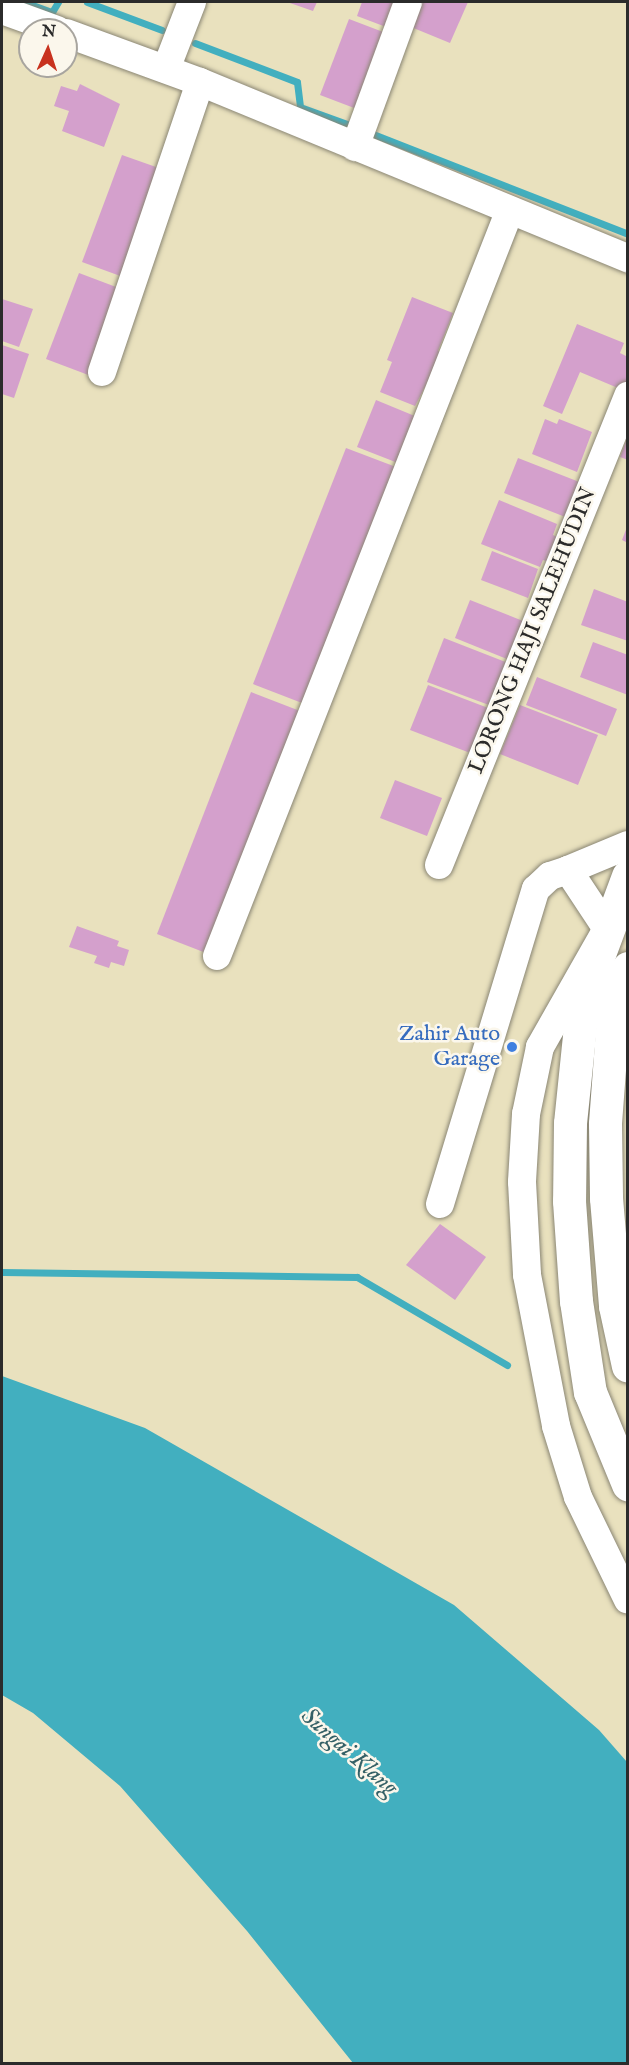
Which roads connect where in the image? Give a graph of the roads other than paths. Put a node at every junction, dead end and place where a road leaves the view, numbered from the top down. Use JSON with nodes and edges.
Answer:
{"nodes":[{"id":1,"x":192,"y":2,"type":"edge"},
{"id":2,"x":408,"y":2,"type":"edge"},
{"id":3,"x":2,"y":10,"type":"edge"},
{"id":4,"x":24,"y":18,"type":"edge"},
{"id":5,"x":78,"y":37,"type":"edge"},
{"id":6,"x":166,"y":69,"type":"junction"},
{"id":7,"x":200,"y":82,"type":"junction"},
{"id":8,"x":355,"y":147,"type":"junction"},
{"id":9,"x":510,"y":210,"type":"junction"},
{"id":10,"x":627,"y":258,"type":"edge"},
{"id":11,"x":102,"y":372,"type":"dead end"},
{"id":12,"x":627,"y":396,"type":"edge"},
{"id":13,"x":627,"y":845,"type":"edge"},
{"id":14,"x":439,"y":865,"type":"dead end"},
{"id":15,"x":568,"y":870,"type":"junction"},
{"id":16,"x":627,"y":876,"type":"edge"},
{"id":17,"x":607,"y":929,"type":"junction"},
{"id":18,"x":217,"y":957,"type":"dead end"},
{"id":19,"x":627,"y":968,"type":"edge"},
{"id":20,"x":440,"y":1204,"type":"dead end"},
{"id":21,"x":627,"y":1366,"type":"edge"},
{"id":22,"x":627,"y":1484,"type":"edge"},
{"id":23,"x":627,"y":1600,"type":"edge"}],
"edges":[{"from":1,"to":6,"type":"street"},
{"from":2,"to":8,"type":"street"},
{"from":3,"to":4,"type":"street"},
{"from":5,"to":6,"type":"street"},
{"from":6,"to":7,"type":"street"},
{"from":7,"to":8,"type":"street"},
{"from":7,"to":11,"type":"street"},
{"from":8,"to":9,"type":"street"},
{"from":9,"to":10,"type":"street"},
{"from":9,"to":18,"type":"street"},
{"from":12,"to":14,"type":"street","name":"LORONG HAJI SALEHUDIN"},
{"from":13,"to":15,"type":"street"},
{"from":15,"to":17,"type":"street"},
{"from":15,"to":20,"type":"street"},
{"from":16,"to":17,"type":"main road"},
{"from":17,"to":22,"type":"main road"},
{"from":17,"to":23,"type":"street"},
{"from":19,"to":21,"type":"main road"}]}
